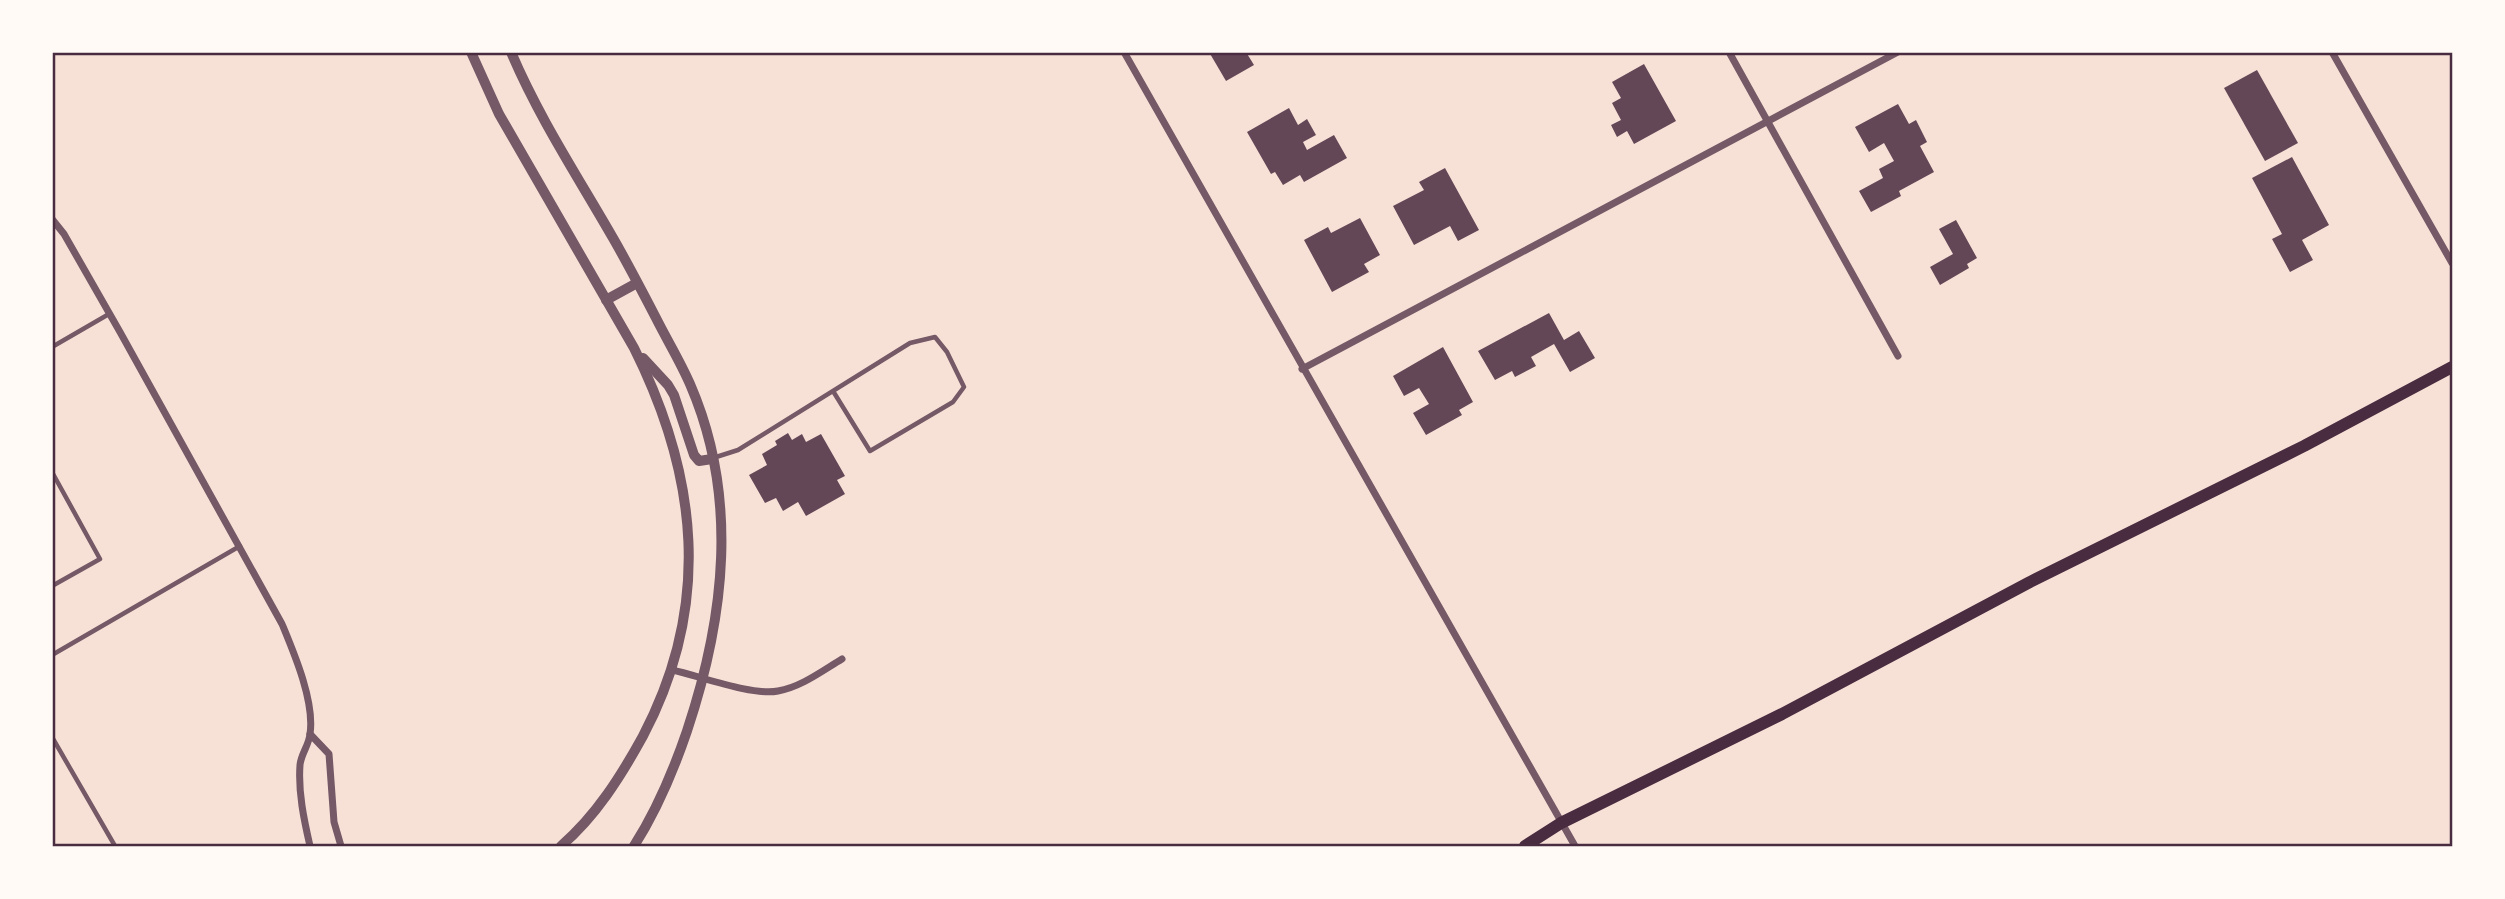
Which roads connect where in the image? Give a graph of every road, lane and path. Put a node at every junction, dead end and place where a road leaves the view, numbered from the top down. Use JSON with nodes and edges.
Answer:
{"nodes":[{"id":1,"x":471,"y":52,"type":"edge"},
{"id":2,"x":511,"y":52,"type":"edge"},
{"id":3,"x":1124,"y":52,"type":"edge"},
{"id":4,"x":1729,"y":52,"type":"edge"},
{"id":5,"x":1898,"y":52,"type":"edge"},
{"id":6,"x":2332,"y":52,"type":"edge"},
{"id":7,"x":1768,"y":122,"type":"junction"},
{"id":8,"x":52,"y":219,"type":"edge"},
{"id":9,"x":2452,"y":263,"type":"edge"},
{"id":10,"x":637,"y":283,"type":"junction"},
{"id":11,"x":606,"y":300,"type":"junction"},
{"id":12,"x":109,"y":313,"type":"junction"},
{"id":13,"x":52,"y":347,"type":"edge"},
{"id":14,"x":634,"y":348,"type":"junction"},
{"id":15,"x":1898,"y":356,"type":"dead end"},
{"id":16,"x":2452,"y":367,"type":"edge"},
{"id":17,"x":1302,"y":369,"type":"junction"},
{"id":18,"x":833,"y":391,"type":"junction"},
{"id":19,"x":712,"y":459,"type":"junction"},
{"id":20,"x":52,"y":472,"type":"edge"},
{"id":21,"x":240,"y":546,"type":"junction"},
{"id":22,"x":52,"y":586,"type":"edge"},
{"id":23,"x":52,"y":654,"type":"edge"},
{"id":24,"x":842,"y":659,"type":"dead end"},
{"id":25,"x":672,"y":670,"type":"junction"},
{"id":26,"x":704,"y":677,"type":"junction"},
{"id":27,"x":310,"y":734,"type":"junction"},
{"id":28,"x":52,"y":737,"type":"edge"},
{"id":29,"x":1561,"y":823,"type":"junction"},
{"id":30,"x":115,"y":846,"type":"edge"},
{"id":31,"x":310,"y":846,"type":"edge"},
{"id":32,"x":341,"y":846,"type":"edge"},
{"id":33,"x":561,"y":846,"type":"edge"},
{"id":34,"x":634,"y":846,"type":"edge"},
{"id":35,"x":1525,"y":846,"type":"edge"},
{"id":36,"x":1575,"y":846,"type":"edge"}],
"edges":[{"from":1,"to":11,"type":"street"},
{"from":2,"to":10,"type":"street"},
{"from":3,"to":17,"type":"street"},
{"from":4,"to":7,"type":"street"},
{"from":5,"to":7,"type":"street"},
{"from":6,"to":9,"type":"street"},
{"from":7,"to":15,"type":"street"},
{"from":7,"to":17,"type":"street"},
{"from":8,"to":12,"type":"street"},
{"from":10,"to":11,"type":"street"},
{"from":10,"to":19,"type":"street"},
{"from":11,"to":14,"type":"street"},
{"from":12,"to":13,"type":"lane"},
{"from":12,"to":21,"type":"street"},
{"from":14,"to":19,"type":"street"},
{"from":14,"to":25,"type":"street"},
{"from":16,"to":29,"type":"main road"},
{"from":17,"to":29,"type":"street"},
{"from":18,"to":18,"type":"lane"},
{"from":18,"to":19,"type":"lane"},
{"from":19,"to":26,"type":"street"},
{"from":20,"to":22,"type":"lane"},
{"from":21,"to":23,"type":"lane"},
{"from":21,"to":27,"type":"street"},
{"from":24,"to":26,"type":"street"},
{"from":25,"to":26,"type":"street"},
{"from":25,"to":33,"type":"street"},
{"from":26,"to":34,"type":"street"},
{"from":27,"to":31,"type":"street"},
{"from":27,"to":32,"type":"street"},
{"from":28,"to":30,"type":"lane"},
{"from":29,"to":35,"type":"main road"},
{"from":29,"to":36,"type":"street"}]}
